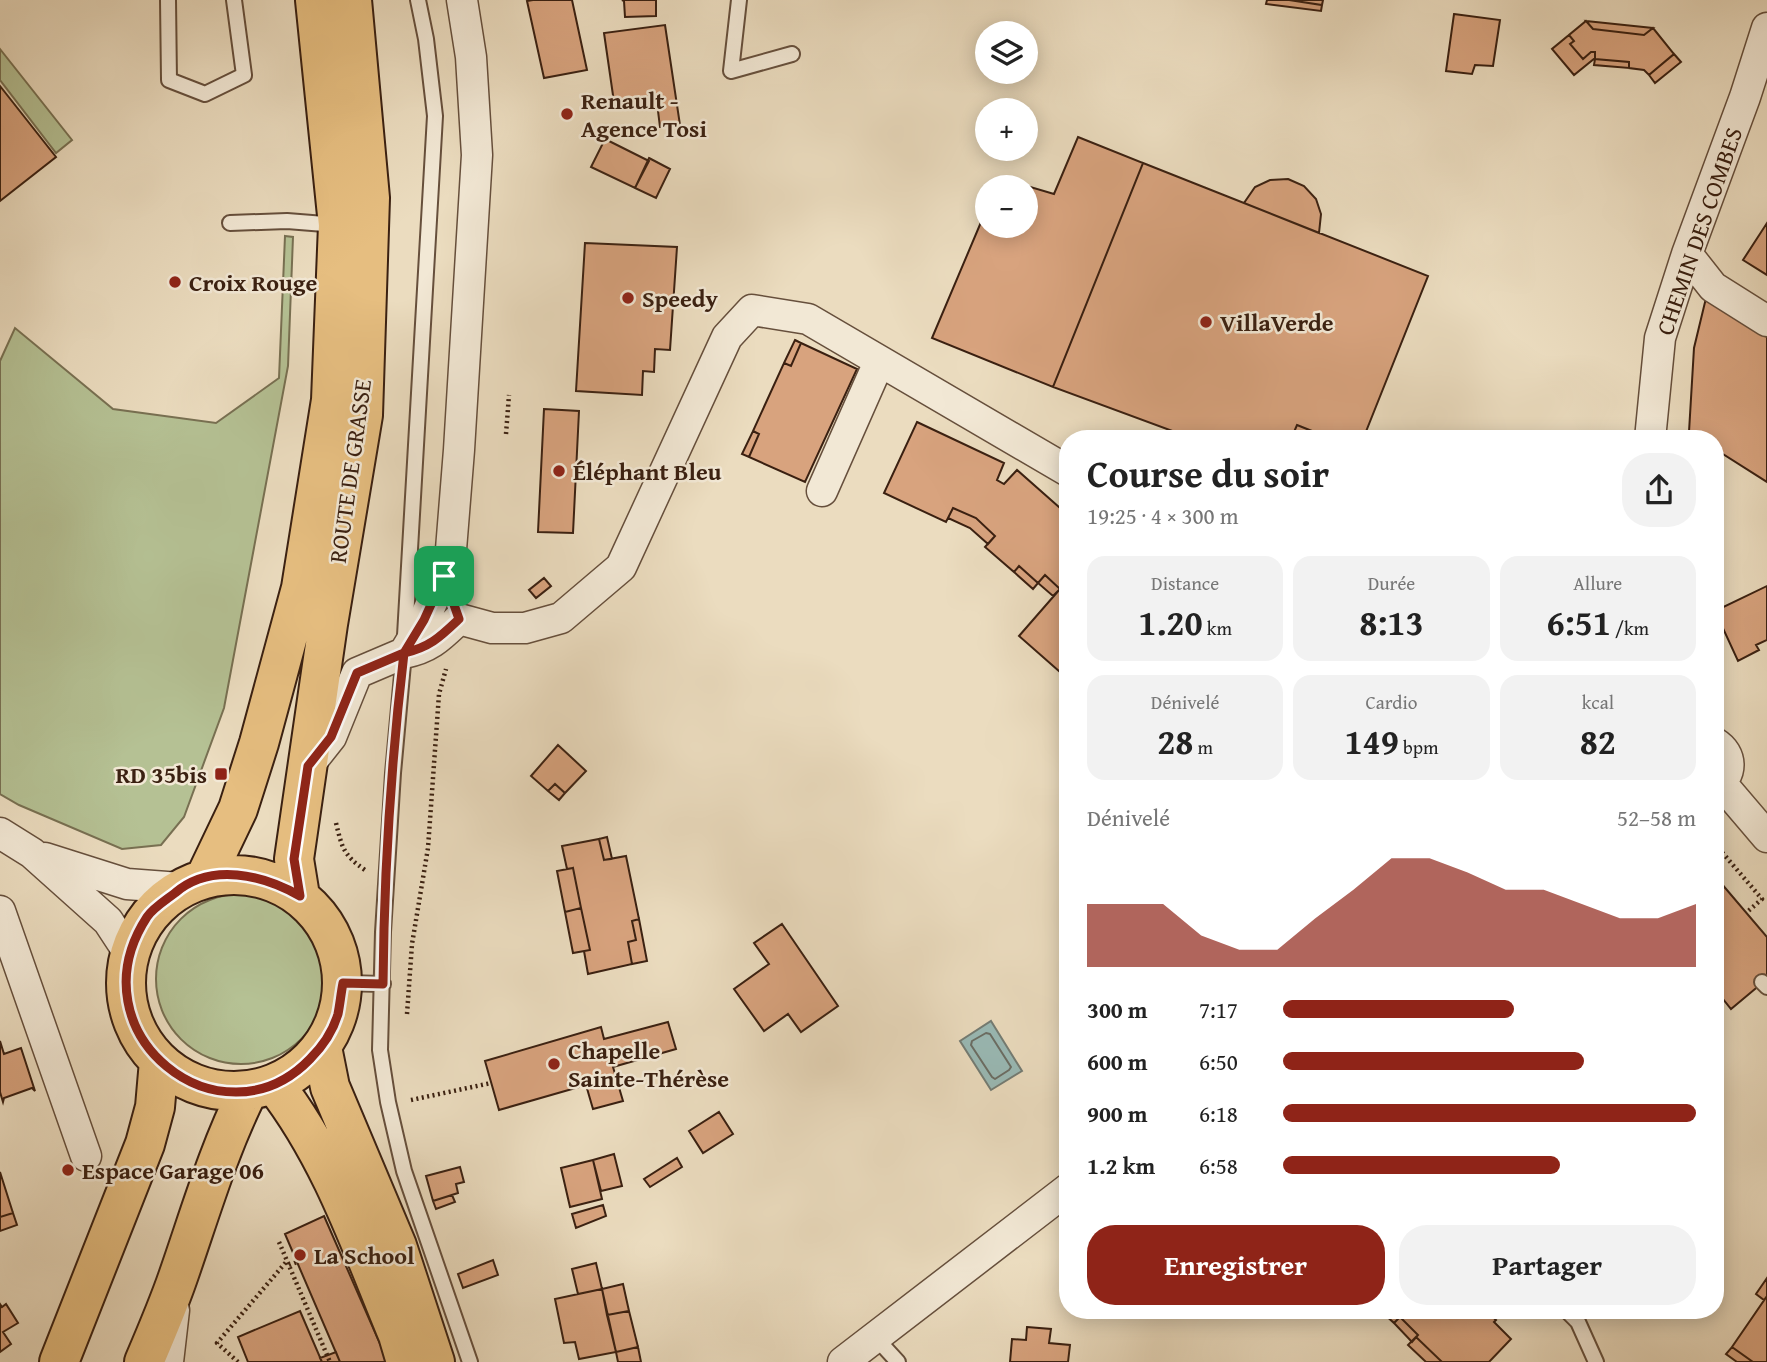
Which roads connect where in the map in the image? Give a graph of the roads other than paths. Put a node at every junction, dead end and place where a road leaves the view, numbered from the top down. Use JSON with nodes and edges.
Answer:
{"nodes":[{"id":1,"x":168,"y":0,"type":"edge"},
{"id":2,"x":234,"y":0,"type":"edge"},
{"id":3,"x":315,"y":0,"type":"edge"},
{"id":4,"x":352,"y":0,"type":"edge"},
{"id":5,"x":418,"y":0,"type":"edge"},
{"id":6,"x":462,"y":0,"type":"edge"},
{"id":7,"x":739,"y":0,"type":"edge"},
{"id":8,"x":1767,"y":28,"type":"edge"},
{"id":9,"x":792,"y":54,"type":"dead end"},
{"id":10,"x":230,"y":223,"type":"dead end"},
{"id":11,"x":338,"y":225,"type":"junction"},
{"id":12,"x":1687,"y":254,"type":"junction"},
{"id":13,"x":1767,"y":321,"type":"edge"},
{"id":14,"x":879,"y":362,"type":"junction"},
{"id":15,"x":1651,"y":430,"type":"edge"},
{"id":16,"x":1059,"y":466,"type":"edge"},
{"id":17,"x":822,"y":491,"type":"dead end"},
{"id":18,"x":444,"y":576,"type":"junction"},
{"id":19,"x":459,"y":619,"type":"junction"},
{"id":20,"x":404,"y":653,"type":"junction"},
{"id":21,"x":1724,"y":750,"type":"edge"},
{"id":22,"x":308,"y":766,"type":"junction"},
{"id":23,"x":1724,"y":778,"type":"edge"},
{"id":24,"x":1724,"y":790,"type":"edge"},
{"id":25,"x":1767,"y":836,"type":"edge"},
{"id":26,"x":1,"y":837,"type":"edge"},
{"id":27,"x":32,"y":853,"type":"junction"},
{"id":28,"x":192,"y":883,"type":"junction"},
{"id":29,"x":300,"y":896,"type":"junction"},
{"id":30,"x":0,"y":911,"type":"edge"},
{"id":31,"x":129,"y":953,"type":"junction"},
{"id":32,"x":343,"y":983,"type":"junction"},
{"id":33,"x":383,"y":984,"type":"junction"},
{"id":34,"x":322,"y":1047,"type":"junction"},
{"id":35,"x":159,"y":1061,"type":"junction"},
{"id":36,"x":261,"y":1087,"type":"junction"},
{"id":37,"x":86,"y":1156,"type":"dead end"},
{"id":38,"x":1059,"y":1196,"type":"edge"},
{"id":39,"x":177,"y":1278,"type":"junction"},
{"id":40,"x":1575,"y":1319,"type":"edge"},
{"id":41,"x":875,"y":1336,"type":"junction"},
{"id":42,"x":59,"y":1362,"type":"edge"},
{"id":43,"x":144,"y":1362,"type":"edge"},
{"id":44,"x":168,"y":1362,"type":"edge"},
{"id":45,"x":406,"y":1362,"type":"edge"},
{"id":46,"x":435,"y":1362,"type":"edge"},
{"id":47,"x":470,"y":1362,"type":"edge"},
{"id":48,"x":843,"y":1362,"type":"edge"},
{"id":49,"x":898,"y":1362,"type":"edge"},
{"id":50,"x":1596,"y":1362,"type":"edge"}],
"edges":[{"from":1,"to":2,"type":"lane"},
{"from":3,"to":11,"type":"main road","name":"ROUTE DE GRASSE"},
{"from":4,"to":22,"type":"main road","name":"ROUTE DE GRASSE"},
{"from":5,"to":20,"type":"lane"},
{"from":6,"to":18,"type":"street"},
{"from":7,"to":9,"type":"lane"},
{"from":8,"to":12,"type":"street","name":"CHEMIN DES COMBES"},
{"from":10,"to":11,"type":"lane"},
{"from":11,"to":28,"type":"main road","name":"ROUTE DE GRASSE"},
{"from":12,"to":13,"type":"street"},
{"from":12,"to":15,"type":"street","name":"CHEMIN DES COMBES"},
{"from":14,"to":16,"type":"street"},
{"from":14,"to":17,"type":"street"},
{"from":14,"to":19,"type":"street"},
{"from":18,"to":19,"type":"street"},
{"from":18,"to":20,"type":"street"},
{"from":19,"to":20,"type":"street"},
{"from":20,"to":22,"type":"street"},
{"from":20,"to":33,"type":"lane"},
{"from":21,"to":23,"type":"street"},
{"from":22,"to":29,"type":"main road","name":"ROUTE DE GRASSE"},
{"from":24,"to":25,"type":"street"},
{"from":26,"to":27,"type":"street"},
{"from":27,"to":28,"type":"street"},
{"from":27,"to":31,"type":"street"},
{"from":28,"to":29,"type":"main road"},
{"from":28,"to":31,"type":"main road"},
{"from":29,"to":32,"type":"main road"},
{"from":30,"to":37,"type":"street"},
{"from":31,"to":35,"type":"main road"},
{"from":32,"to":33,"type":"lane"},
{"from":32,"to":34,"type":"main road"},
{"from":33,"to":47,"type":"lane"},
{"from":34,"to":36,"type":"main road"},
{"from":34,"to":46,"type":"main road"},
{"from":35,"to":36,"type":"main road"},
{"from":35,"to":42,"type":"main road"},
{"from":36,"to":39,"type":"main road"},
{"from":36,"to":45,"type":"main road"},
{"from":38,"to":41,"type":"street"},
{"from":39,"to":43,"type":"main road"},
{"from":39,"to":44,"type":"street"},
{"from":40,"to":50,"type":"lane"},
{"from":41,"to":48,"type":"street"},
{"from":41,"to":49,"type":"lane"}]}
